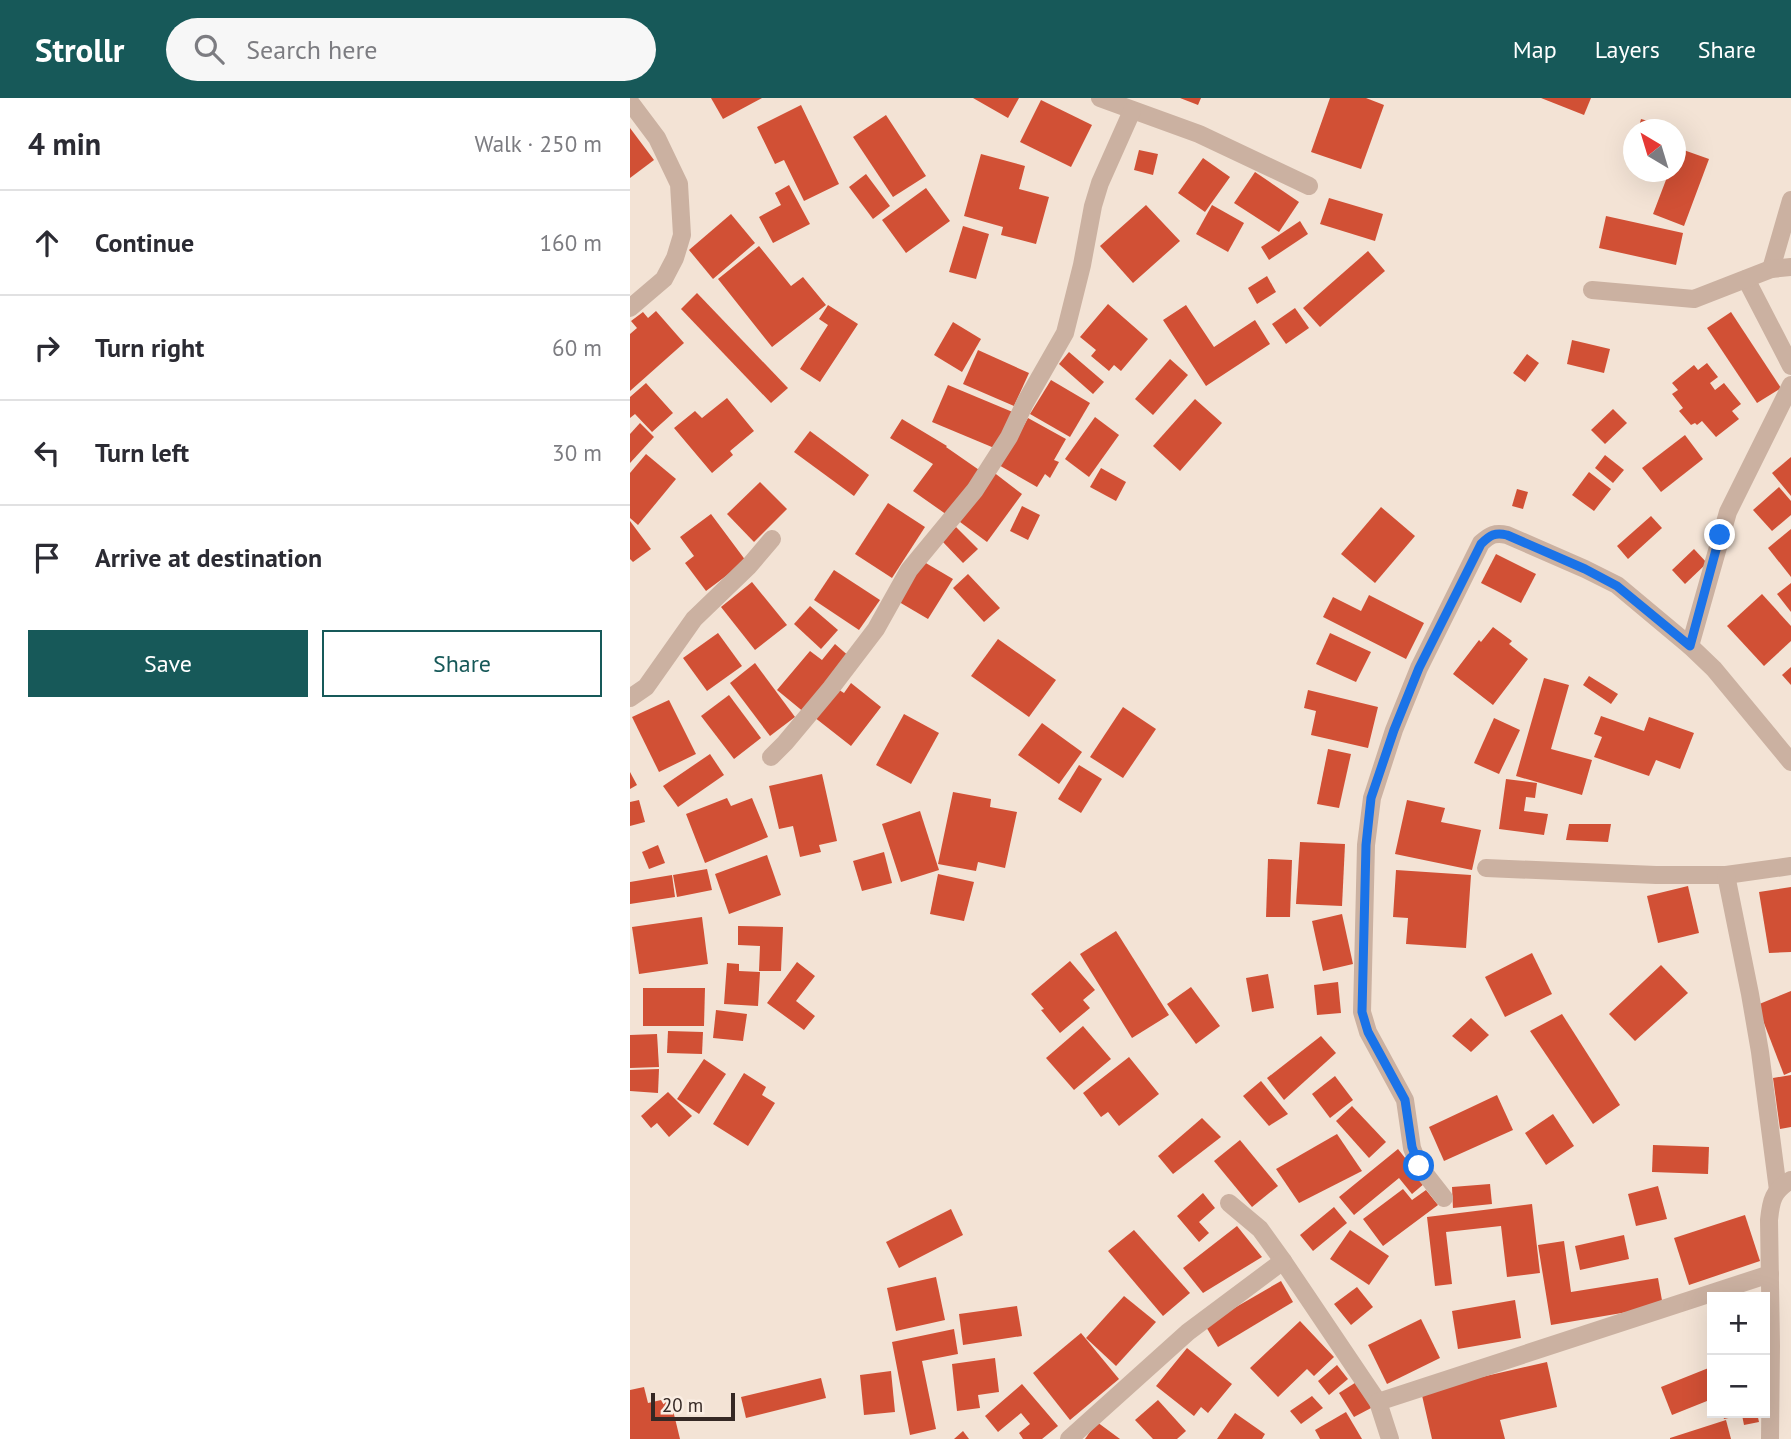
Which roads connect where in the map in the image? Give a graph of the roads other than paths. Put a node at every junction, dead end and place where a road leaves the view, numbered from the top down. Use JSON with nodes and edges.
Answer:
{"nodes":[{"id":1,"x":1100,"y":98,"type":"edge"},
{"id":2,"x":630,"y":102,"type":"edge"},
{"id":3,"x":1132,"y":111,"type":"junction"},
{"id":4,"x":1308,"y":187,"type":"dead end"},
{"id":5,"x":1791,"y":200,"type":"edge"},
{"id":6,"x":1791,"y":267,"type":"edge"},
{"id":7,"x":1771,"y":269,"type":"junction"},
{"id":8,"x":1746,"y":279,"type":"junction"},
{"id":9,"x":1592,"y":290,"type":"dead end"},
{"id":10,"x":630,"y":308,"type":"edge"},
{"id":11,"x":1791,"y":366,"type":"edge"},
{"id":12,"x":1791,"y":385,"type":"edge"},
{"id":13,"x":772,"y":539,"type":"dead end"},
{"id":14,"x":1690,"y":646,"type":"junction"},
{"id":15,"x":630,"y":698,"type":"edge"},
{"id":16,"x":771,"y":757,"type":"dead end"},
{"id":17,"x":1791,"y":762,"type":"edge"},
{"id":18,"x":1791,"y":866,"type":"edge"},
{"id":19,"x":1486,"y":868,"type":"dead end"},
{"id":20,"x":1726,"y":875,"type":"junction"},
{"id":21,"x":1785,"y":1185,"type":"edge"},
{"id":22,"x":1444,"y":1198,"type":"dead end"},
{"id":23,"x":1229,"y":1203,"type":"dead end"},
{"id":24,"x":1283,"y":1261,"type":"junction"},
{"id":25,"x":1770,"y":1274,"type":"junction"},
{"id":26,"x":1377,"y":1402,"type":"junction"},
{"id":27,"x":1069,"y":1439,"type":"edge"},
{"id":28,"x":1390,"y":1439,"type":"edge"},
{"id":29,"x":1770,"y":1439,"type":"edge"}],
"edges":[{"from":1,"to":3,"type":"street"},
{"from":2,"to":10,"type":"street"},
{"from":3,"to":4,"type":"street"},
{"from":3,"to":16,"type":"street"},
{"from":5,"to":7,"type":"street"},
{"from":6,"to":7,"type":"street"},
{"from":7,"to":8,"type":"street"},
{"from":8,"to":9,"type":"street"},
{"from":8,"to":11,"type":"street"},
{"from":12,"to":14,"type":"street"},
{"from":13,"to":15,"type":"street"},
{"from":14,"to":17,"type":"street"},
{"from":14,"to":22,"type":"street"},
{"from":18,"to":20,"type":"street"},
{"from":19,"to":20,"type":"street"},
{"from":20,"to":21,"type":"street"},
{"from":21,"to":25,"type":"street"},
{"from":23,"to":24,"type":"street"},
{"from":24,"to":26,"type":"street"},
{"from":24,"to":27,"type":"street"},
{"from":25,"to":26,"type":"street"},
{"from":25,"to":29,"type":"street"},
{"from":26,"to":28,"type":"street"}]}
